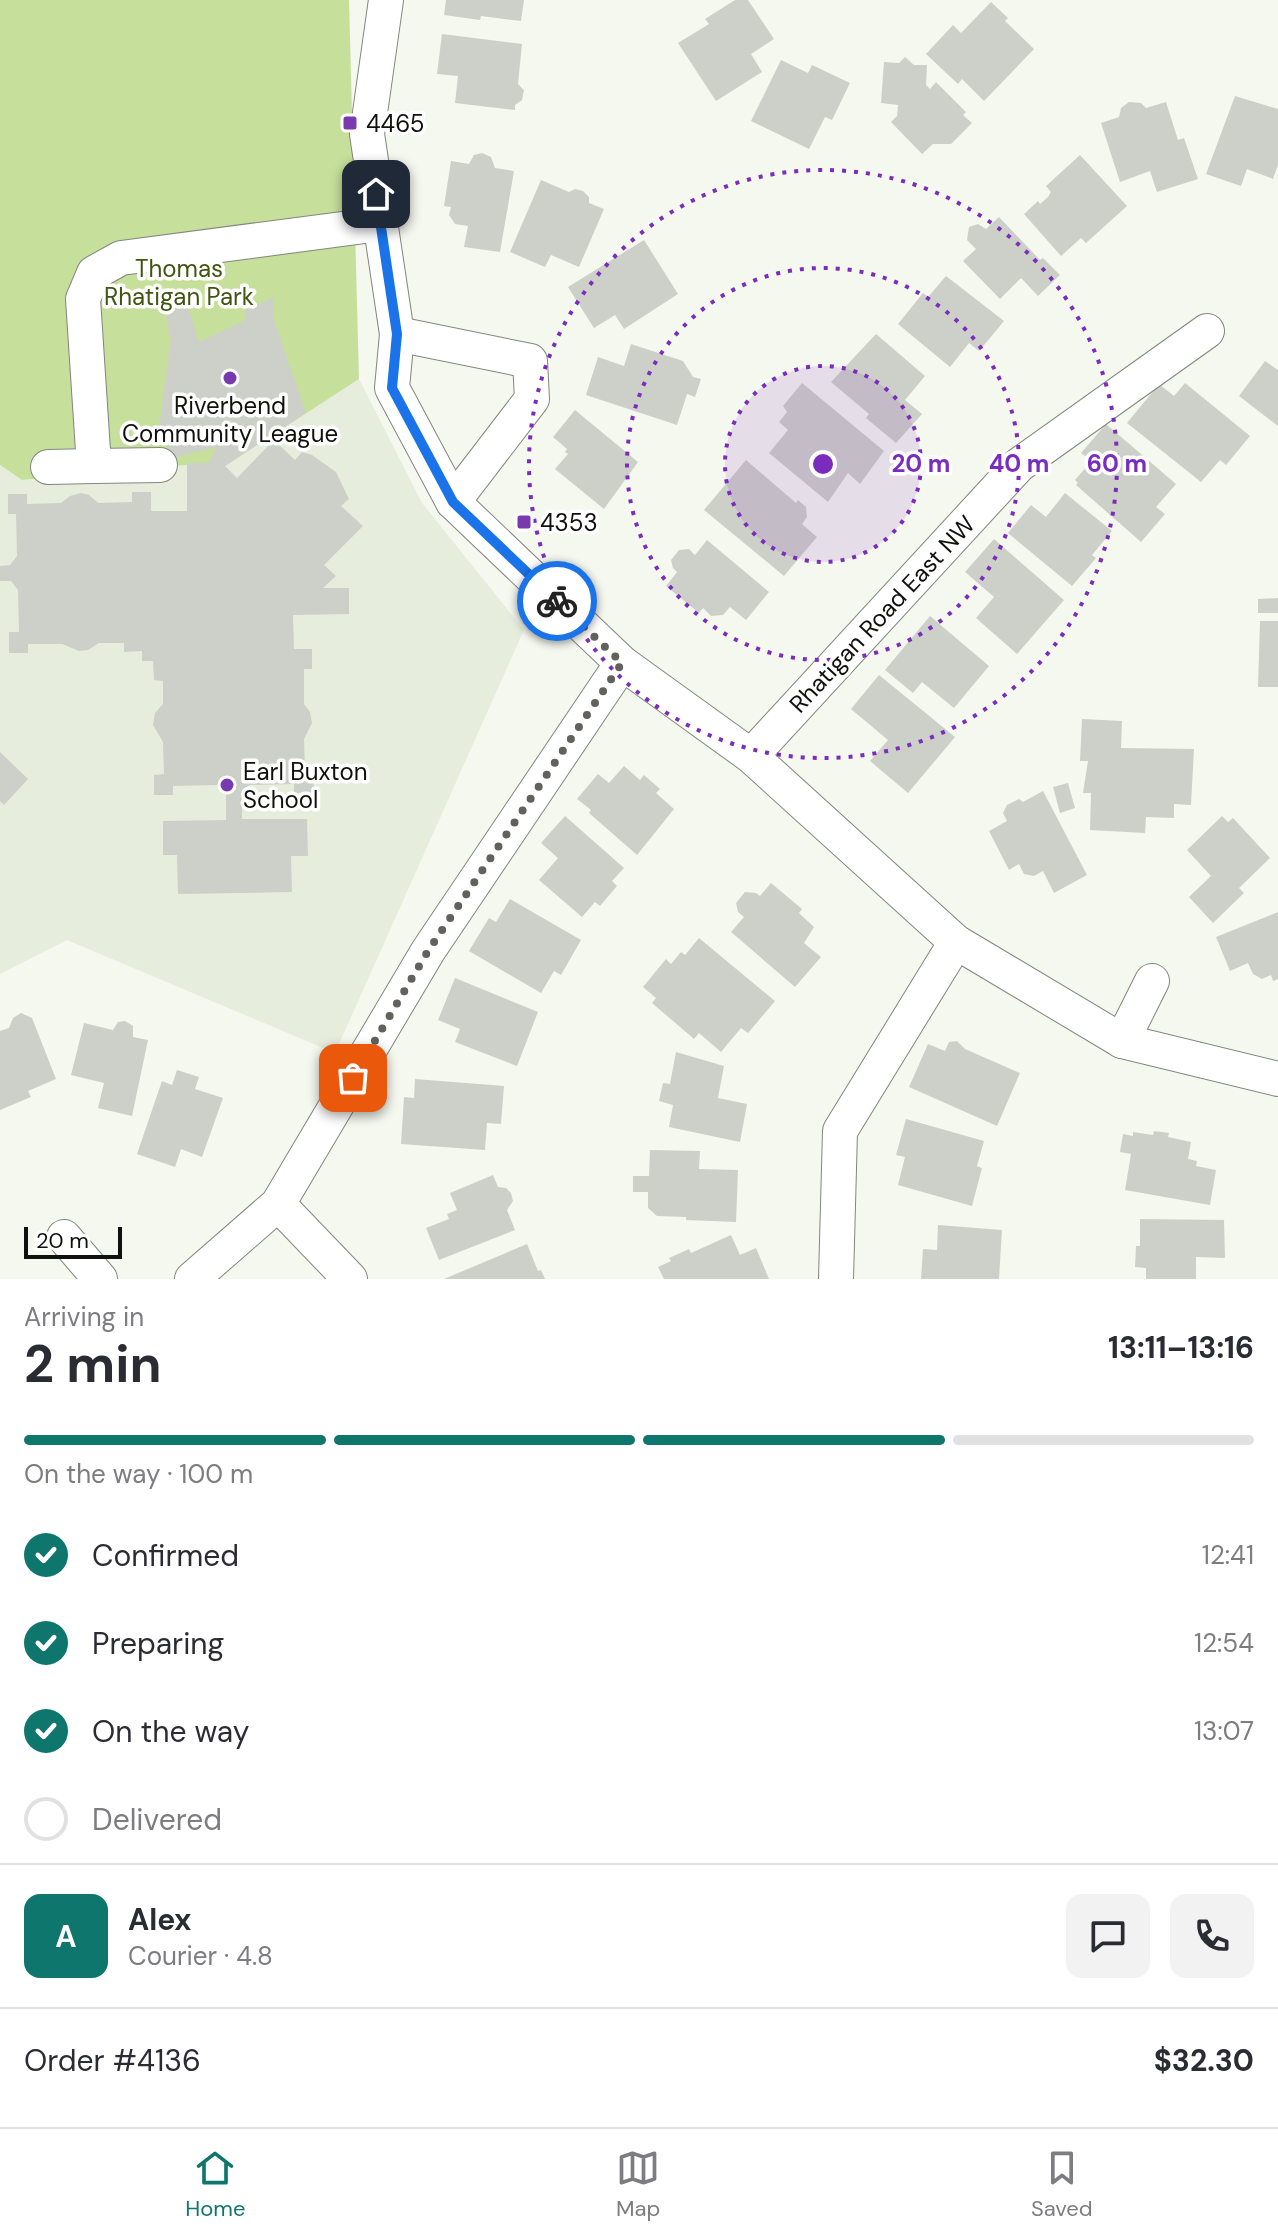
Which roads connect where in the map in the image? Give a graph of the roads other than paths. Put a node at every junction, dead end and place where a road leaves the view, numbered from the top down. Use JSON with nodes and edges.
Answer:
{"nodes":[{"id":1,"x":386,"y":0,"type":"edge"},
{"id":2,"x":380,"y":224,"type":"junction"},
{"id":3,"x":1207,"y":331,"type":"dead end"},
{"id":4,"x":397,"y":334,"type":"junction"},
{"id":5,"x":160,"y":465,"type":"dead end"},
{"id":6,"x":94,"y":466,"type":"junction"},
{"id":7,"x":48,"y":467,"type":"dead end"},
{"id":8,"x":453,"y":502,"type":"junction"},
{"id":9,"x":622,"y":663,"type":"junction"},
{"id":10,"x":751,"y":756,"type":"junction"},
{"id":11,"x":956,"y":942,"type":"junction"},
{"id":12,"x":1152,"y":981,"type":"dead end"},
{"id":13,"x":1122,"y":1041,"type":"junction"},
{"id":14,"x":1278,"y":1079,"type":"edge"},
{"id":15,"x":278,"y":1204,"type":"junction"},
{"id":16,"x":64,"y":1237,"type":"dead end"},
{"id":17,"x":100,"y":1279,"type":"edge"},
{"id":18,"x":192,"y":1279,"type":"edge"},
{"id":19,"x":350,"y":1279,"type":"edge"},
{"id":20,"x":836,"y":1279,"type":"edge"}],
"edges":[{"from":1,"to":2,"type":"street"},
{"from":2,"to":4,"type":"street"},
{"from":2,"to":6,"type":"street"},
{"from":3,"to":10,"type":"street","name":"Rhatigan Road East NW"},
{"from":4,"to":8,"type":"street"},
{"from":4,"to":8,"type":"street"},
{"from":5,"to":6,"type":"street"},
{"from":6,"to":7,"type":"street"},
{"from":8,"to":9,"type":"street"},
{"from":9,"to":10,"type":"street"},
{"from":9,"to":15,"type":"street"},
{"from":10,"to":11,"type":"street"},
{"from":11,"to":13,"type":"street"},
{"from":11,"to":20,"type":"street"},
{"from":12,"to":13,"type":"street"},
{"from":13,"to":14,"type":"street"},
{"from":15,"to":18,"type":"street"},
{"from":15,"to":19,"type":"street"},
{"from":16,"to":17,"type":"street"}]}
